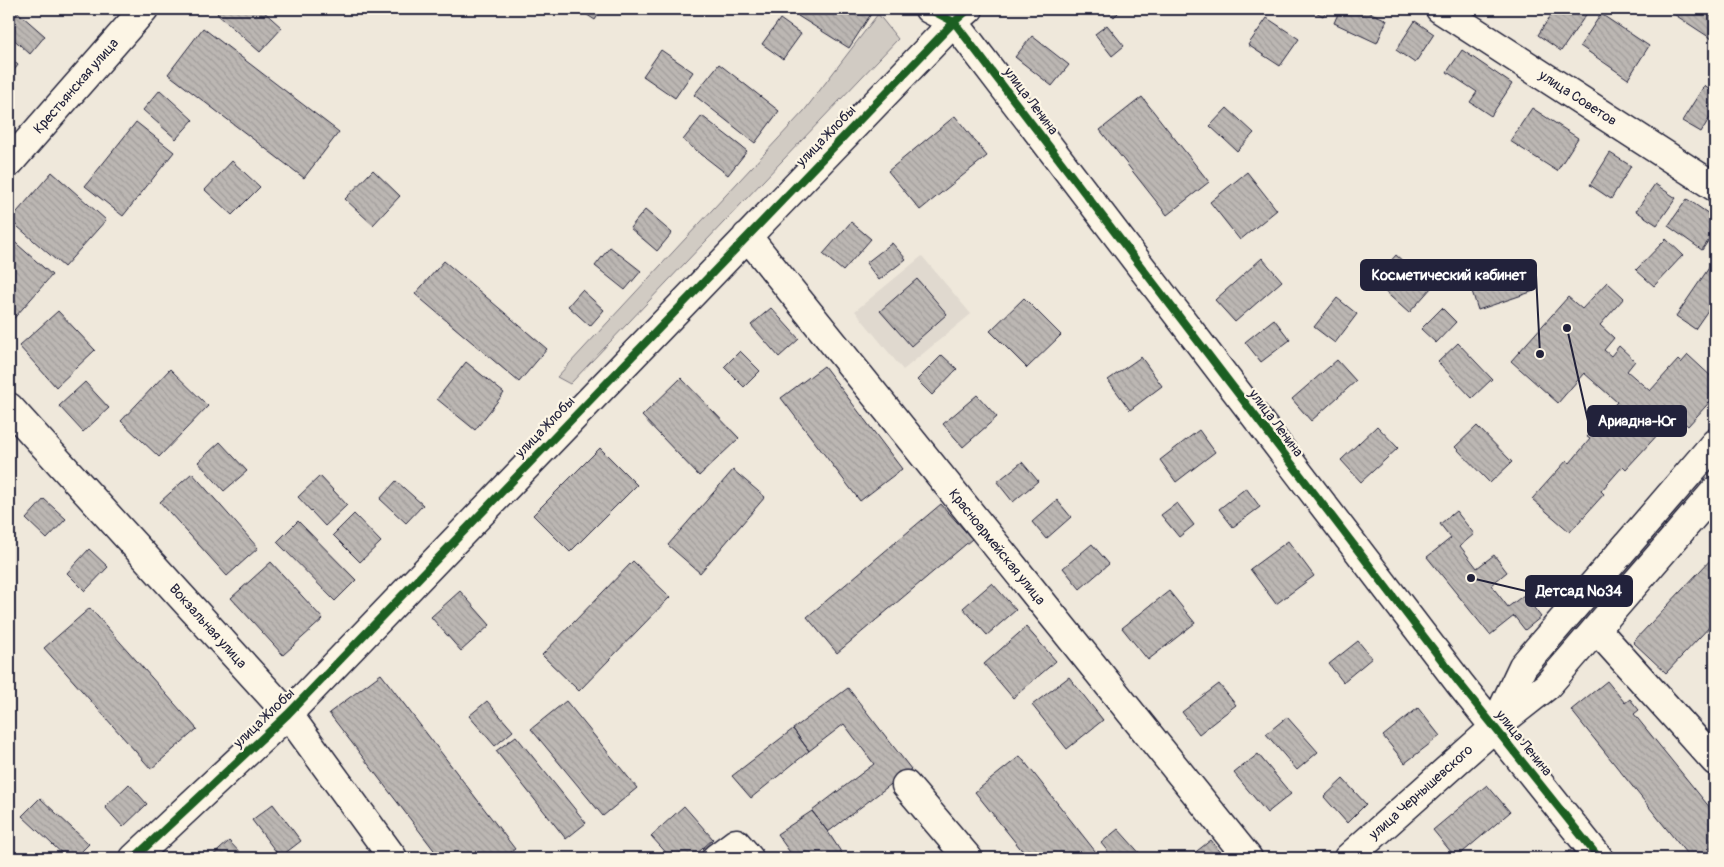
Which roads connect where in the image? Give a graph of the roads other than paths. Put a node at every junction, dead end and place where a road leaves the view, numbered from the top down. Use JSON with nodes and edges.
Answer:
{"nodes":[{"id":1,"x":144,"y":9,"type":"edge"},
{"id":2,"x":929,"y":9,"type":"edge"},
{"id":3,"x":1440,"y":9,"type":"edge"},
{"id":4,"x":962,"y":15,"type":"edge"},
{"id":5,"x":9,"y":163,"type":"edge"},
{"id":6,"x":1715,"y":187,"type":"edge"},
{"id":7,"x":747,"y":236,"type":"junction"},
{"id":8,"x":9,"y":407,"type":"edge"},
{"id":9,"x":1715,"y":443,"type":"edge"},
{"id":10,"x":1715,"y":491,"type":"edge"},
{"id":11,"x":1596,"y":629,"type":"junction"},
{"id":12,"x":288,"y":714,"type":"junction"},
{"id":13,"x":1495,"y":727,"type":"junction"},
{"id":14,"x":1715,"y":761,"type":"edge"},
{"id":15,"x":906,"y":785,"type":"dead end"},
{"id":16,"x":134,"y":858,"type":"edge"},
{"id":17,"x":393,"y":858,"type":"edge"},
{"id":18,"x":716,"y":858,"type":"edge"},
{"id":19,"x":749,"y":858,"type":"edge"},
{"id":20,"x":968,"y":858,"type":"edge"},
{"id":21,"x":1248,"y":858,"type":"edge"},
{"id":22,"x":1348,"y":858,"type":"edge"},
{"id":23,"x":1600,"y":858,"type":"edge"}],
"edges":[{"from":1,"to":5,"type":"street","name":"Крестьянская улица"},
{"from":2,"to":4,"type":"street","name":"улица Ленина"},
{"from":3,"to":6,"type":"street","name":"улица Советов"},
{"from":4,"to":7,"type":"street","name":"улица Жлобы"},
{"from":4,"to":13,"type":"street","name":"улица Ленина"},
{"from":7,"to":12,"type":"street","name":"улица Жлобы"},
{"from":7,"to":21,"type":"street","name":"Красноармейская улица"},
{"from":8,"to":12,"type":"street","name":"Вокзальная улица"},
{"from":9,"to":13,"type":"street","name":"улица Чернышевского"},
{"from":10,"to":11,"type":"street","name":"улица Чернышевского"},
{"from":11,"to":13,"type":"street","name":"улица Чернышевского"},
{"from":11,"to":14,"type":"street"},
{"from":12,"to":16,"type":"street","name":"улица Жлобы"},
{"from":12,"to":17,"type":"street","name":"Вокзальная улица"},
{"from":13,"to":22,"type":"street","name":"улица Чернышевского"},
{"from":13,"to":23,"type":"street","name":"улица Ленина"},
{"from":15,"to":20,"type":"street"},
{"from":18,"to":19,"type":"street"}]}
